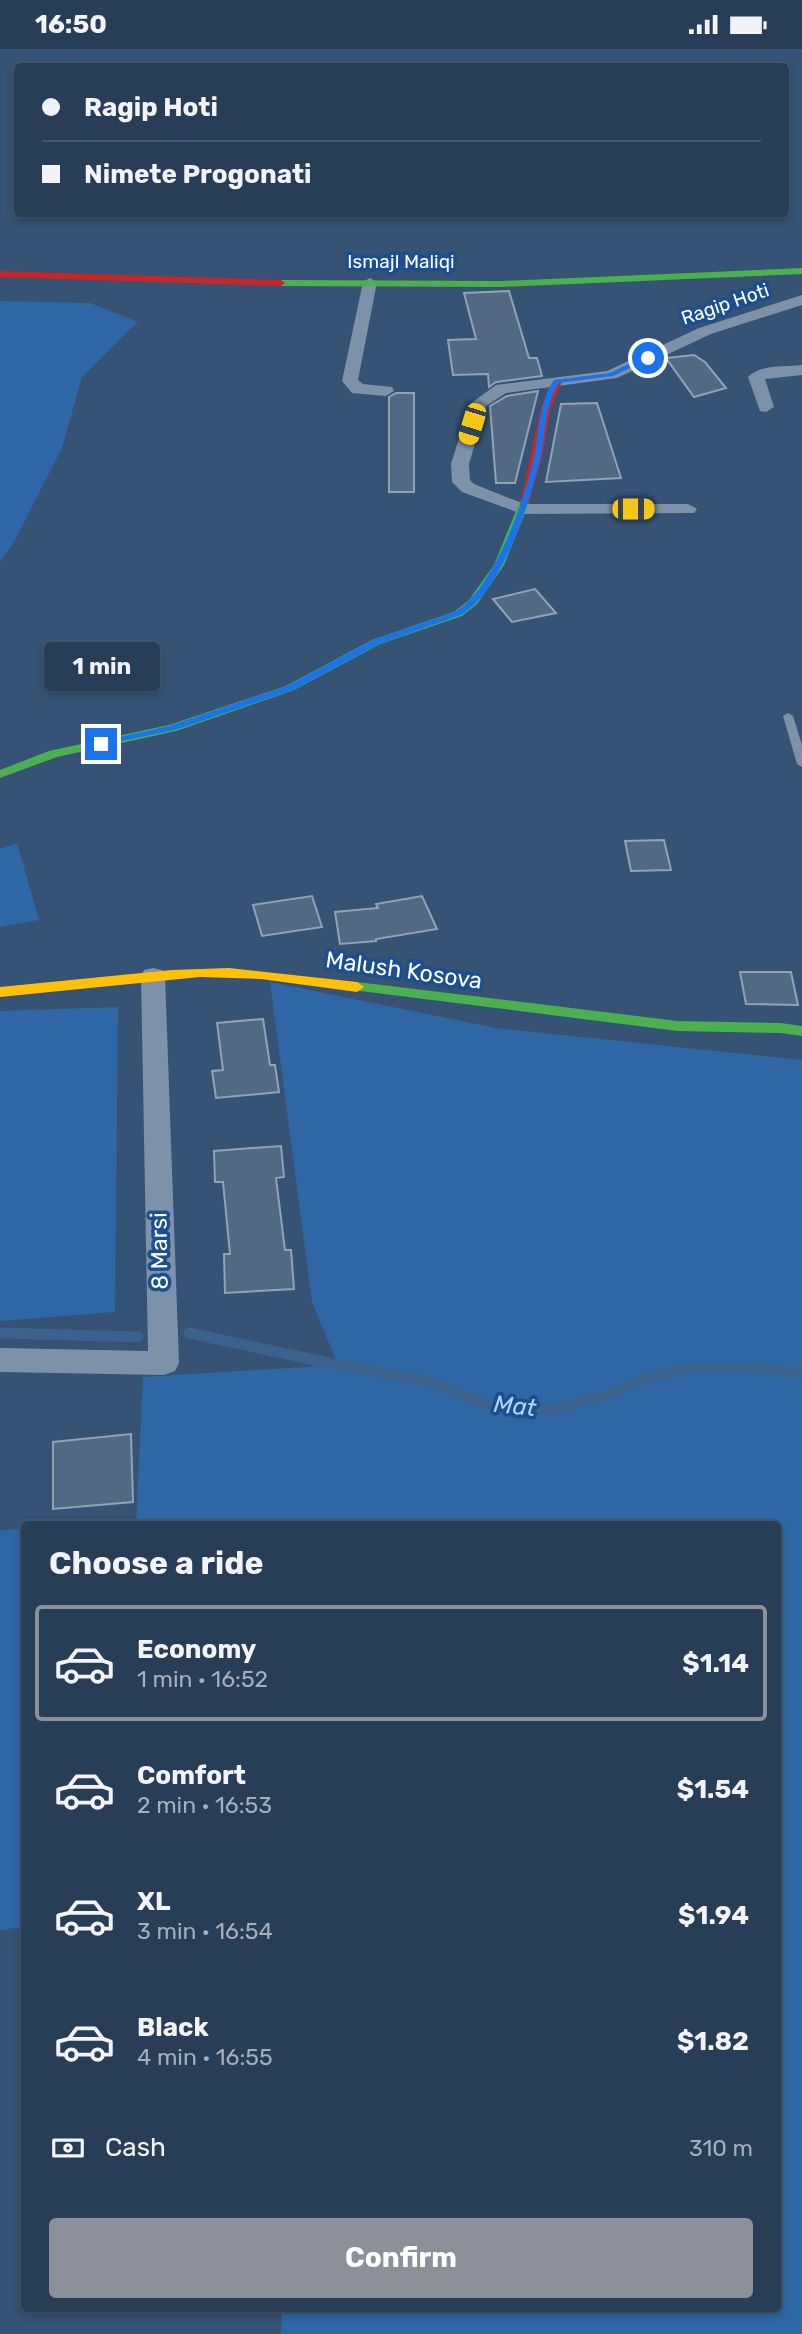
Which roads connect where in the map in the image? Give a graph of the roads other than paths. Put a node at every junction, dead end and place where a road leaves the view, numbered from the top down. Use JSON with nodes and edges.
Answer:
{"nodes":[{"id":1,"x":802,"y":271,"type":"edge"},
{"id":2,"x":0,"y":274,"type":"edge"},
{"id":3,"x":370,"y":282,"type":"junction"},
{"id":4,"x":802,"y":300,"type":"edge"},
{"id":5,"x":802,"y":370,"type":"edge"},
{"id":6,"x":556,"y":382,"type":"junction"},
{"id":7,"x":386,"y":391,"type":"dead end"},
{"id":8,"x":765,"y":407,"type":"dead end"},
{"id":9,"x":523,"y":509,"type":"junction"},
{"id":10,"x":688,"y":509,"type":"dead end"},
{"id":11,"x":788,"y":716,"type":"dead end"},
{"id":12,"x":802,"y":764,"type":"edge"},
{"id":13,"x":0,"y":774,"type":"edge"},
{"id":14,"x":153,"y":976,"type":"junction"},
{"id":15,"x":0,"y":992,"type":"edge"},
{"id":16,"x":802,"y":1031,"type":"edge"},
{"id":17,"x":0,"y":1360,"type":"edge"}],
"edges":[{"from":1,"to":3,"type":"street","name":"Ismajl Maliqi"},
{"from":2,"to":3,"type":"street","name":"Ismajl Maliqi"},
{"from":3,"to":7,"type":"street"},
{"from":4,"to":6,"type":"street","name":"Ragip Hoti"},
{"from":5,"to":8,"type":"street"},
{"from":6,"to":9,"type":"street"},
{"from":6,"to":9,"type":"street","name":"Ragip Hoti"},
{"from":9,"to":10,"type":"street"},
{"from":9,"to":13,"type":"street"},
{"from":11,"to":12,"type":"lane"},
{"from":14,"to":15,"type":"street","name":"Malush Kosova"},
{"from":14,"to":16,"type":"street","name":"Malush Kosova"},
{"from":14,"to":17,"type":"street","name":"8 Marsi"}]}
